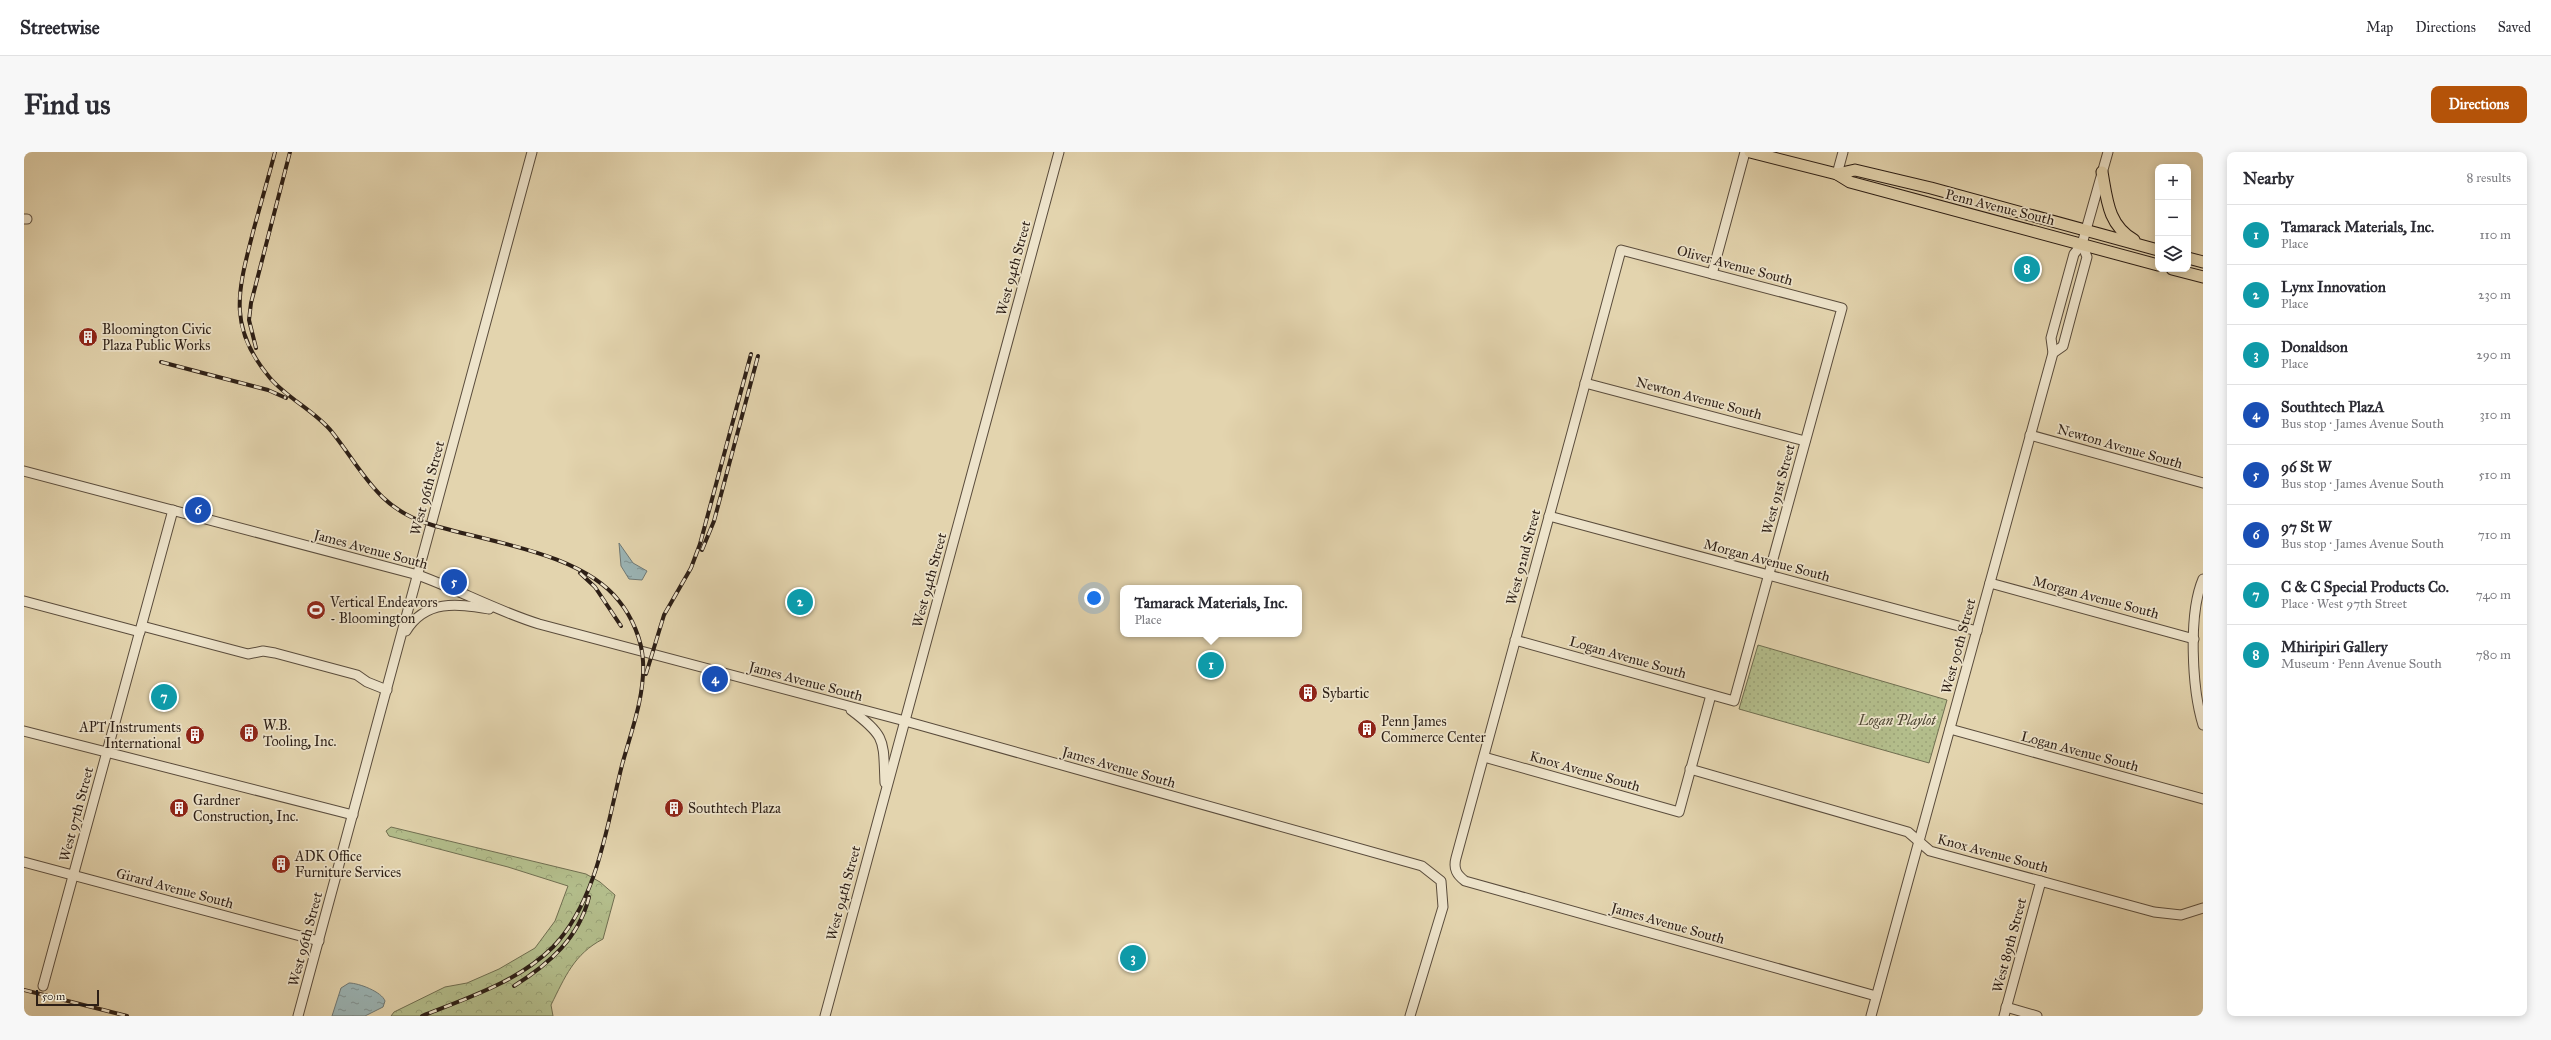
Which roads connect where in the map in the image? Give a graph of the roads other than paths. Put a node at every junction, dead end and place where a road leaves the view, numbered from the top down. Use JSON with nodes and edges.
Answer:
{"nodes":[{"id":1,"x":532,"y":152,"type":"edge"},
{"id":2,"x":1059,"y":152,"type":"edge"},
{"id":3,"x":1745,"y":152,"type":"edge"},
{"id":4,"x":1750,"y":152,"type":"edge"},
{"id":5,"x":1844,"y":152,"type":"edge"},
{"id":6,"x":2108,"y":152,"type":"edge"},
{"id":7,"x":2102,"y":172,"type":"junction"},
{"id":8,"x":1837,"y":174,"type":"junction"},
{"id":9,"x":2086,"y":230,"type":"junction"},
{"id":10,"x":2082,"y":244,"type":"junction"},
{"id":11,"x":2153,"y":249,"type":"edge"},
{"id":12,"x":1621,"y":250,"type":"joint"},
{"id":13,"x":2191,"y":259,"type":"edge"},
{"id":14,"x":2203,"y":262,"type":"edge"},
{"id":15,"x":2155,"y":264,"type":"edge"},
{"id":16,"x":2184,"y":272,"type":"edge"},
{"id":17,"x":1712,"y":274,"type":"junction"},
{"id":18,"x":2203,"y":277,"type":"edge"},
{"id":19,"x":1842,"y":308,"type":"joint"},
{"id":20,"x":2053,"y":353,"type":"junction"},
{"id":21,"x":1585,"y":383,"type":"junction"},
{"id":22,"x":2030,"y":436,"type":"junction"},
{"id":23,"x":1805,"y":442,"type":"junction"},
{"id":24,"x":24,"y":471,"type":"edge"},
{"id":25,"x":2203,"y":484,"type":"edge"},
{"id":26,"x":173,"y":510,"type":"junction"},
{"id":27,"x":1549,"y":516,"type":"junction"},
{"id":28,"x":418,"y":575,"type":"junction"},
{"id":29,"x":1769,"y":575,"type":"junction"},
{"id":30,"x":2203,"y":579,"type":"edge"},
{"id":31,"x":1990,"y":583,"type":"junction"},
{"id":32,"x":24,"y":602,"type":"edge"},
{"id":33,"x":500,"y":610,"type":"junction"},
{"id":34,"x":141,"y":629,"type":"junction"},
{"id":35,"x":1977,"y":631,"type":"junction"},
{"id":36,"x":401,"y":639,"type":"junction"},
{"id":37,"x":2194,"y":639,"type":"junction"},
{"id":38,"x":1515,"y":640,"type":"junction"},
{"id":39,"x":388,"y":690,"type":"junction"},
{"id":40,"x":1711,"y":695,"type":"junction"},
{"id":41,"x":1734,"y":701,"type":"joint"},
{"id":42,"x":847,"y":706,"type":"junction"},
{"id":43,"x":905,"y":721,"type":"junction"},
{"id":44,"x":2203,"y":726,"type":"edge"},
{"id":45,"x":1950,"y":730,"type":"junction"},
{"id":46,"x":24,"y":731,"type":"edge"},
{"id":47,"x":107,"y":753,"type":"junction"},
{"id":48,"x":1484,"y":757,"type":"junction"},
{"id":49,"x":1690,"y":770,"type":"junction"},
{"id":50,"x":885,"y":794,"type":"junction"},
{"id":51,"x":2203,"y":800,"type":"edge"},
{"id":52,"x":353,"y":815,"type":"junction"},
{"id":53,"x":1919,"y":842,"type":"junction"},
{"id":54,"x":24,"y":862,"type":"edge"},
{"id":55,"x":1456,"y":872,"type":"joint"},
{"id":56,"x":73,"y":875,"type":"junction"},
{"id":57,"x":2041,"y":881,"type":"junction"},
{"id":58,"x":2203,"y":908,"type":"edge"},
{"id":59,"x":319,"y":941,"type":"junction"},
{"id":60,"x":43,"y":986,"type":"dead end"},
{"id":61,"x":1876,"y":996,"type":"junction"},
{"id":62,"x":2005,"y":1012,"type":"edge"},
{"id":63,"x":298,"y":1016,"type":"edge"},
{"id":64,"x":825,"y":1016,"type":"edge"},
{"id":65,"x":1410,"y":1016,"type":"edge"},
{"id":66,"x":1871,"y":1016,"type":"edge"},
{"id":67,"x":2037,"y":1016,"type":"edge"}],
"edges":[{"from":1,"to":28,"type":"street","name":"West 96th Street"},
{"from":2,"to":43,"type":"street","name":"West 94th Street"},
{"from":3,"to":17,"type":"street"},
{"from":4,"to":8,"type":"main road","name":"Penn Avenue South"},
{"from":5,"to":8,"type":"street"},
{"from":6,"to":7,"type":"street","name":"West 90th Street"},
{"from":7,"to":9,"type":"street","name":"West 90th Street"},
{"from":7,"to":11,"type":"main road"},
{"from":8,"to":9,"type":"main road","name":"Penn Avenue South"},
{"from":8,"to":10,"type":"main road","name":"Penn Avenue South"},
{"from":9,"to":10,"type":"street","name":"West 90th Street"},
{"from":9,"to":11,"type":"main road","name":"Penn Avenue South"},
{"from":10,"to":15,"type":"main road","name":"Penn Avenue South"},
{"from":10,"to":20,"type":"street","name":"West 90th Street"},
{"from":10,"to":20,"type":"street","name":"West 90th Street"},
{"from":12,"to":17,"type":"street","name":"Oliver Avenue South"},
{"from":12,"to":21,"type":"street","name":"West 92nd Street"},
{"from":13,"to":14,"type":"main road"},
{"from":16,"to":18,"type":"main road"},
{"from":17,"to":19,"type":"street","name":"Oliver Avenue South"},
{"from":19,"to":23,"type":"street","name":"West 91st Street"},
{"from":20,"to":22,"type":"street","name":"West 90th Street"},
{"from":21,"to":23,"type":"street","name":"Newton Avenue South"},
{"from":21,"to":27,"type":"street","name":"West 92nd Street"},
{"from":22,"to":25,"type":"street","name":"Newton Avenue South"},
{"from":22,"to":31,"type":"street","name":"West 90th Street"},
{"from":23,"to":29,"type":"street","name":"West 91st Street"},
{"from":24,"to":26,"type":"street","name":"James Avenue South"},
{"from":26,"to":28,"type":"street","name":"James Avenue South"},
{"from":26,"to":34,"type":"street","name":"West 97th Street"},
{"from":27,"to":29,"type":"street","name":"Morgan Avenue South"},
{"from":27,"to":38,"type":"street","name":"West 92nd Street"},
{"from":28,"to":33,"type":"street","name":"James Avenue South"},
{"from":28,"to":36,"type":"street","name":"West 96th Street"},
{"from":29,"to":35,"type":"street","name":"Morgan Avenue South"},
{"from":29,"to":41,"type":"street","name":"West 91st Street"},
{"from":30,"to":37,"type":"street"},
{"from":31,"to":35,"type":"street","name":"West 90th Street"},
{"from":31,"to":37,"type":"street","name":"Morgan Avenue South"},
{"from":32,"to":34,"type":"street"},
{"from":33,"to":36,"type":"street"},
{"from":33,"to":42,"type":"street","name":"James Avenue South"},
{"from":34,"to":39,"type":"street"},
{"from":34,"to":47,"type":"street","name":"West 97th Street"},
{"from":35,"to":45,"type":"street","name":"West 90th Street"},
{"from":36,"to":39,"type":"street","name":"West 96th Street"},
{"from":37,"to":44,"type":"street"},
{"from":38,"to":40,"type":"street","name":"Logan Avenue South"},
{"from":38,"to":48,"type":"street","name":"West 92nd Street"},
{"from":39,"to":52,"type":"street","name":"West 96th Street"},
{"from":40,"to":41,"type":"street","name":"Logan Avenue South"},
{"from":40,"to":49,"type":"street"},
{"from":42,"to":43,"type":"street","name":"James Avenue South"},
{"from":42,"to":50,"type":"street"},
{"from":43,"to":50,"type":"street","name":"West 94th Street"},
{"from":43,"to":65,"type":"street","name":"James Avenue South"},
{"from":45,"to":51,"type":"street","name":"Logan Avenue South"},
{"from":45,"to":53,"type":"street","name":"West 90th Street"},
{"from":46,"to":47,"type":"street"},
{"from":47,"to":52,"type":"street"},
{"from":47,"to":56,"type":"street","name":"West 97th Street"},
{"from":48,"to":49,"type":"street","name":"Knox Avenue South"},
{"from":48,"to":55,"type":"street","name":"West 92nd Street"},
{"from":49,"to":53,"type":"street","name":"Knox Avenue South"},
{"from":50,"to":64,"type":"street","name":"West 94th Street"},
{"from":52,"to":59,"type":"street","name":"West 96th Street"},
{"from":53,"to":57,"type":"street","name":"Knox Avenue South"},
{"from":53,"to":61,"type":"street","name":"West 90th Street"},
{"from":54,"to":56,"type":"street","name":"Girard Avenue South"},
{"from":55,"to":61,"type":"street","name":"James Avenue South"},
{"from":56,"to":59,"type":"street","name":"Girard Avenue South"},
{"from":56,"to":60,"type":"street","name":"West 97th Street"},
{"from":57,"to":58,"type":"street","name":"Knox Avenue South"},
{"from":57,"to":62,"type":"street","name":"West 89th Street"},
{"from":59,"to":63,"type":"street","name":"West 96th Street"},
{"from":61,"to":66,"type":"street","name":"West 90th Street"},
{"from":62,"to":67,"type":"street"}]}
